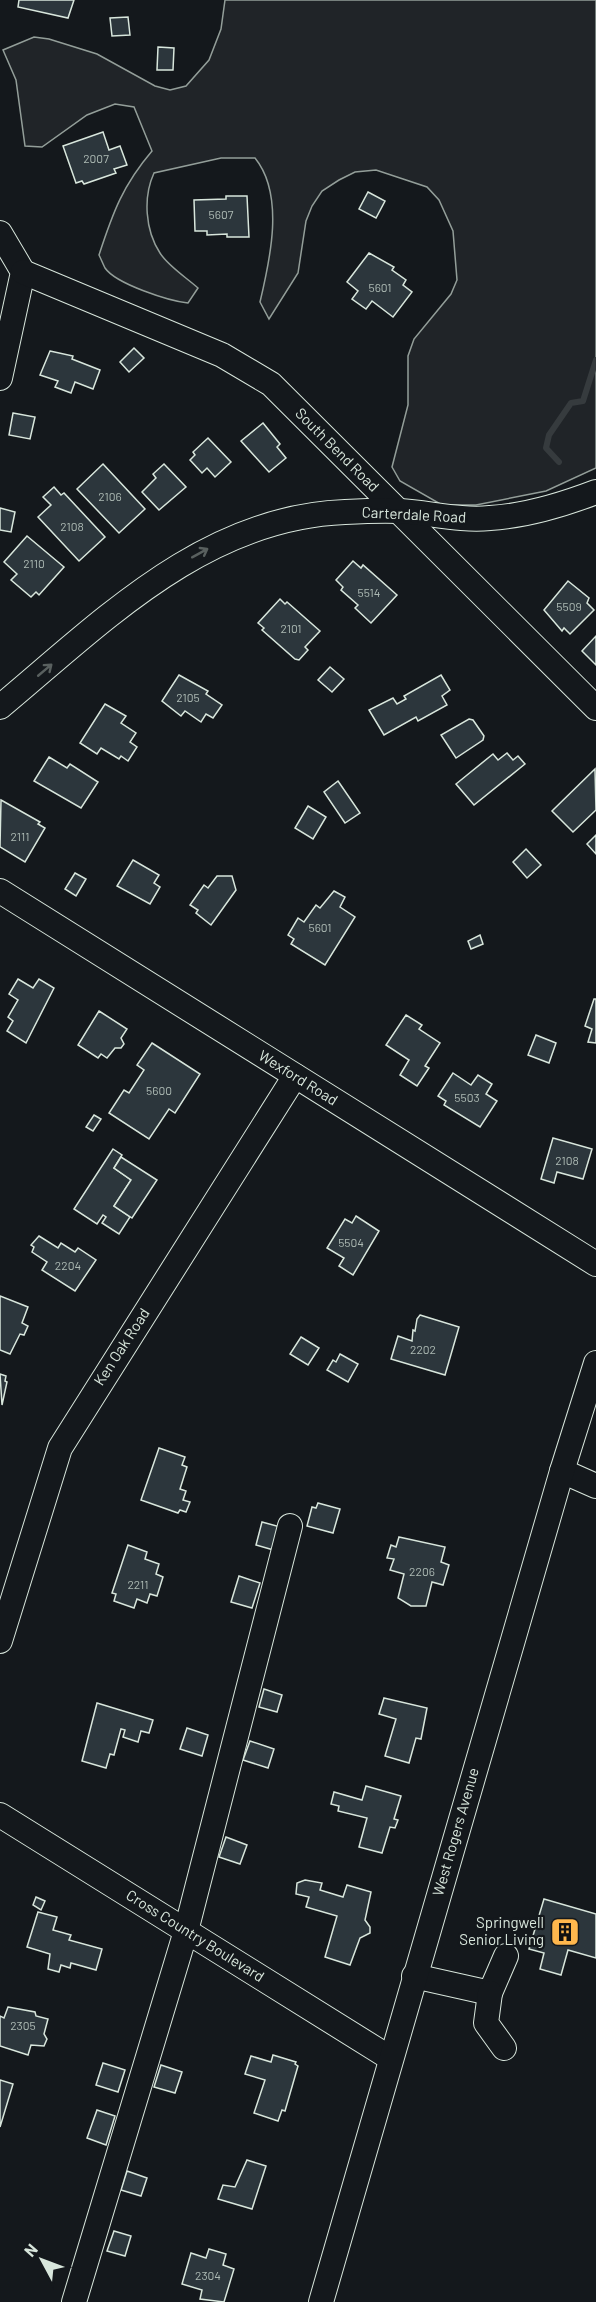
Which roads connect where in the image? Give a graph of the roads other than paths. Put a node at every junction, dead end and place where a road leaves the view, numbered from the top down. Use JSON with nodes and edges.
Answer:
{"nodes":[{"id":1,"x":0,"y":233,"type":"edge"},
{"id":2,"x":22,"y":272,"type":"junction"},
{"id":3,"x":0,"y":378,"type":"edge"},
{"id":4,"x":596,"y":492,"type":"edge"},
{"id":5,"x":399,"y":511,"type":"junction"},
{"id":6,"x":0,"y":707,"type":"edge"},
{"id":7,"x":596,"y":708,"type":"edge"},
{"id":8,"x":0,"y":891,"type":"edge"},
{"id":9,"x":296,"y":1076,"type":"junction"},
{"id":10,"x":596,"y":1264,"type":"edge"},
{"id":11,"x":596,"y":1363,"type":"edge"},
{"id":12,"x":562,"y":1471,"type":"junction"},
{"id":13,"x":596,"y":1486,"type":"edge"},
{"id":14,"x":290,"y":1526,"type":"dead end"},
{"id":15,"x":0,"y":1641,"type":"edge"},
{"id":16,"x":0,"y":1815,"type":"edge"},
{"id":17,"x":186,"y":1931,"type":"junction"},
{"id":18,"x":506,"y":1956,"type":"dead end"},
{"id":19,"x":414,"y":1976,"type":"junction"},
{"id":20,"x":490,"y":1993,"type":"junction"},
{"id":21,"x":504,"y":2048,"type":"dead end"},
{"id":22,"x":390,"y":2058,"type":"junction"},
{"id":23,"x":74,"y":2302,"type":"edge"},
{"id":24,"x":321,"y":2302,"type":"edge"}],
"edges":[{"from":1,"to":2,"type":"street"},
{"from":2,"to":3,"type":"street"},
{"from":2,"to":5,"type":"street","name":"South Bend Road"},
{"from":4,"to":5,"type":"street","name":"Carterdale Road"},
{"from":6,"to":5,"type":"street","name":"Carterdale Road","one_way":true},
{"from":5,"to":7,"type":"street","name":"South Bend Road"},
{"from":8,"to":9,"type":"street","name":"Wexford Road"},
{"from":9,"to":10,"type":"street","name":"Wexford Road"},
{"from":9,"to":15,"type":"street","name":"Ken Oak Road"},
{"from":11,"to":12,"type":"street","name":"West Rogers Avenue"},
{"from":12,"to":13,"type":"street"},
{"from":12,"to":19,"type":"street","name":"West Rogers Avenue"},
{"from":14,"to":17,"type":"street"},
{"from":16,"to":17,"type":"street","name":"Cross Country Boulevard"},
{"from":17,"to":22,"type":"street","name":"Cross Country Boulevard"},
{"from":17,"to":23,"type":"street"},
{"from":18,"to":20,"type":"street"},
{"from":19,"to":20,"type":"street"},
{"from":19,"to":22,"type":"street","name":"West Rogers Avenue"},
{"from":20,"to":21,"type":"street"},
{"from":22,"to":24,"type":"street","name":"West Rogers Avenue"}]}
